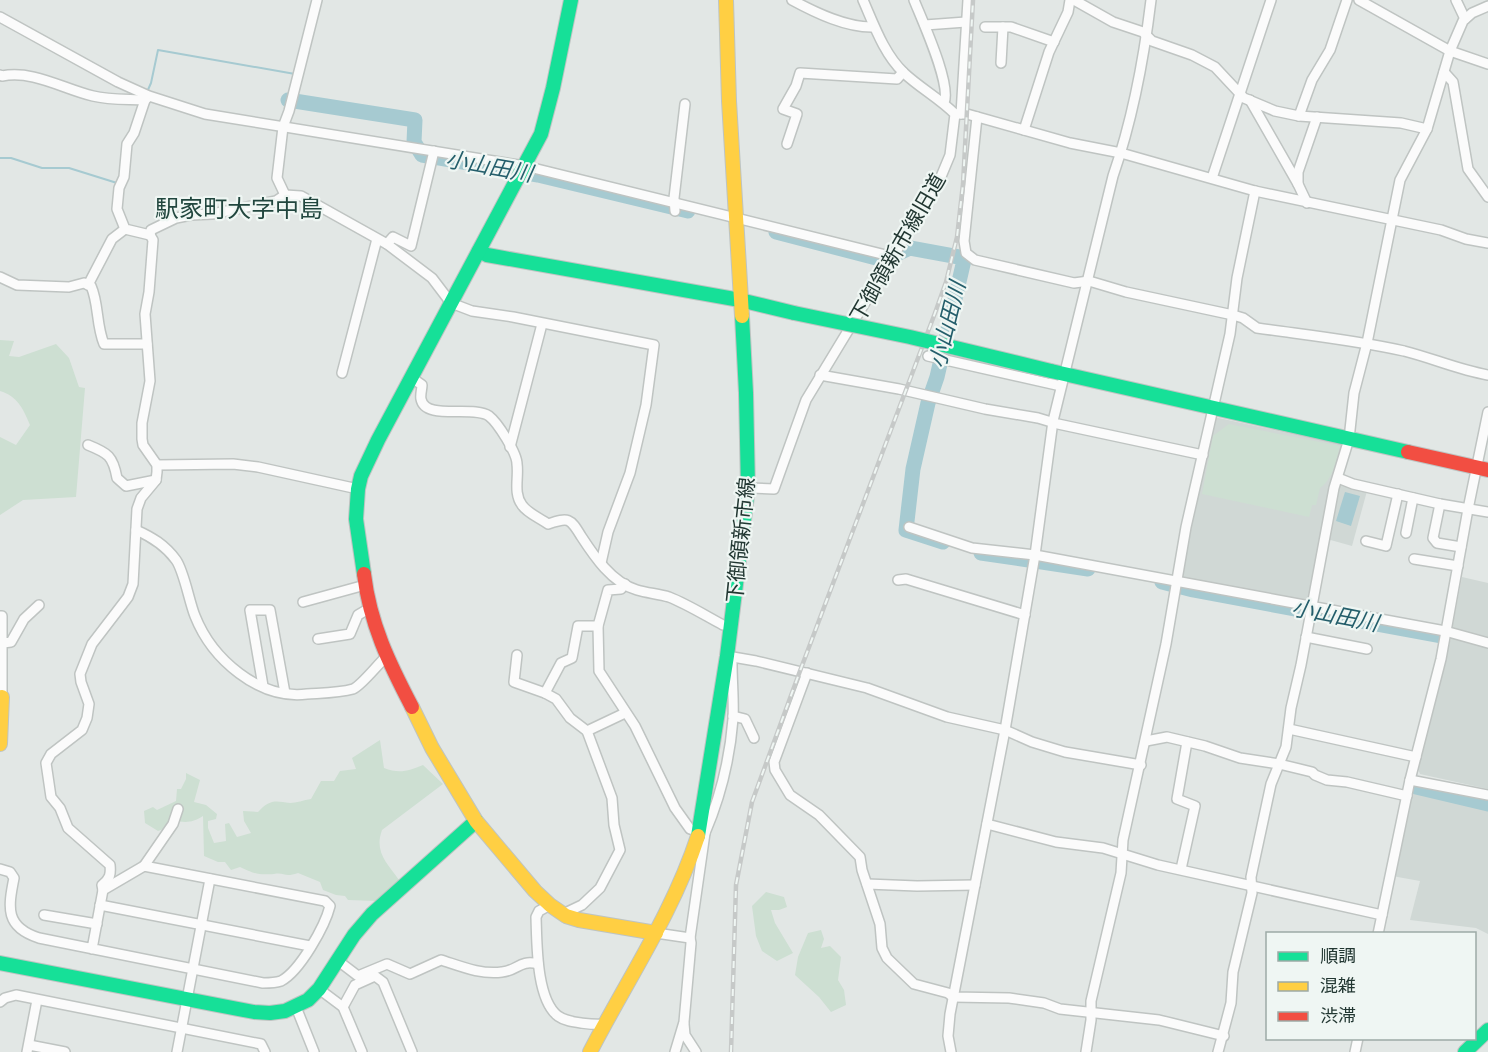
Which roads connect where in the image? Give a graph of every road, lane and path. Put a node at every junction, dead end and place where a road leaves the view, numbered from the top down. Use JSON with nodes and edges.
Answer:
{"nodes":[{"id":1,"x":317,"y":0,"type":"edge"},
{"id":2,"x":571,"y":0,"type":"edge"},
{"id":3,"x":726,"y":0,"type":"edge"},
{"id":4,"x":792,"y":0,"type":"edge"},
{"id":5,"x":863,"y":0,"type":"edge"},
{"id":6,"x":914,"y":0,"type":"edge"},
{"id":7,"x":968,"y":0,"type":"edge"},
{"id":8,"x":1072,"y":0,"type":"edge"},
{"id":9,"x":1151,"y":0,"type":"edge"},
{"id":10,"x":1271,"y":0,"type":"edge"},
{"id":11,"x":1347,"y":0,"type":"edge"},
{"id":12,"x":1359,"y":0,"type":"edge"},
{"id":13,"x":1456,"y":0,"type":"edge"},
{"id":14,"x":1488,"y":6,"type":"edge"},
{"id":15,"x":0,"y":17,"type":"edge"},
{"id":16,"x":1465,"y":19,"type":"junction"},
{"id":17,"x":966,"y":22,"type":"junction"},
{"id":18,"x":925,"y":25,"type":"junction"},
{"id":19,"x":874,"y":27,"type":"junction"},
{"id":20,"x":985,"y":27,"type":"dead end"},
{"id":21,"x":1003,"y":27,"type":"junction"},
{"id":22,"x":1147,"y":35,"type":"junction"},
{"id":23,"x":1054,"y":42,"type":"junction"},
{"id":24,"x":1450,"y":51,"type":"junction"},
{"id":25,"x":1001,"y":63,"type":"dead end"},
{"id":26,"x":1488,"y":64,"type":"edge"},
{"id":27,"x":903,"y":72,"type":"junction"},
{"id":28,"x":1444,"y":72,"type":"junction"},
{"id":29,"x":1,"y":77,"type":"edge"},
{"id":30,"x":1239,"y":93,"type":"junction"},
{"id":31,"x":1437,"y":95,"type":"junction"},
{"id":32,"x":147,"y":98,"type":"junction"},
{"id":33,"x":1250,"y":100,"type":"junction"},
{"id":34,"x":1457,"y":102,"type":"junction"},
{"id":35,"x":944,"y":103,"type":"junction"},
{"id":36,"x":685,"y":104,"type":"dead end"},
{"id":37,"x":958,"y":114,"type":"junction"},
{"id":38,"x":1299,"y":116,"type":"junction"},
{"id":39,"x":977,"y":117,"type":"junction"},
{"id":40,"x":1317,"y":117,"type":"junction"},
{"id":41,"x":283,"y":127,"type":"junction"},
{"id":42,"x":1427,"y":129,"type":"junction"},
{"id":43,"x":1024,"y":130,"type":"junction"},
{"id":44,"x":787,"y":144,"type":"dead end"},
{"id":45,"x":434,"y":151,"type":"junction"},
{"id":46,"x":1121,"y":153,"type":"junction"},
{"id":47,"x":525,"y":166,"type":"junction"},
{"id":48,"x":1212,"y":178,"type":"junction"},
{"id":49,"x":1298,"y":184,"type":"junction"},
{"id":50,"x":1255,"y":191,"type":"junction"},
{"id":51,"x":285,"y":195,"type":"junction"},
{"id":52,"x":1488,"y":197,"type":"edge"},
{"id":53,"x":1308,"y":203,"type":"junction"},
{"id":54,"x":675,"y":207,"type":"junction"},
{"id":55,"x":736,"y":219,"type":"junction"},
{"id":56,"x":1392,"y":219,"type":"junction"},
{"id":57,"x":125,"y":229,"type":"junction"},
{"id":58,"x":150,"y":235,"type":"junction"},
{"id":59,"x":377,"y":239,"type":"junction"},
{"id":60,"x":1488,"y":243,"type":"edge"},
{"id":61,"x":387,"y":244,"type":"junction"},
{"id":62,"x":479,"y":251,"type":"junction"},
{"id":63,"x":894,"y":257,"type":"junction"},
{"id":64,"x":0,"y":277,"type":"edge"},
{"id":65,"x":1089,"y":281,"type":"junction"},
{"id":66,"x":88,"y":285,"type":"junction"},
{"id":67,"x":740,"y":300,"type":"junction"},
{"id":68,"x":451,"y":303,"type":"junction"},
{"id":69,"x":1233,"y":315,"type":"junction"},
{"id":70,"x":542,"y":324,"type":"junction"},
{"id":71,"x":1367,"y":343,"type":"junction"},
{"id":72,"x":147,"y":344,"type":"junction"},
{"id":73,"x":936,"y":357,"type":"dead end"},
{"id":74,"x":342,"y":373,"type":"dead end"},
{"id":75,"x":820,"y":375,"type":"junction"},
{"id":76,"x":1488,"y":375,"type":"edge"},
{"id":77,"x":1059,"y":377,"type":"junction"},
{"id":78,"x":412,"y":378,"type":"junction"},
{"id":79,"x":1214,"y":408,"type":"junction"},
{"id":80,"x":1488,"y":412,"type":"edge"},
{"id":81,"x":1053,"y":421,"type":"junction"},
{"id":82,"x":1348,"y":439,"type":"junction"},
{"id":83,"x":88,"y":445,"type":"dead end"},
{"id":84,"x":510,"y":447,"type":"junction"},
{"id":85,"x":1203,"y":455,"type":"junction"},
{"id":86,"x":157,"y":465,"type":"junction"},
{"id":87,"x":1482,"y":469,"type":"edge"},
{"id":88,"x":1338,"y":478,"type":"junction"},
{"id":89,"x":156,"y":480,"type":"junction"},
{"id":90,"x":748,"y":488,"type":"junction"},
{"id":91,"x":358,"y":489,"type":"junction"},
{"id":92,"x":1398,"y":494,"type":"junction"},
{"id":93,"x":1413,"y":498,"type":"junction"},
{"id":94,"x":1440,"y":504,"type":"junction"},
{"id":95,"x":1468,"y":510,"type":"junction"},
{"id":96,"x":1488,"y":512,"type":"edge"},
{"id":97,"x":909,"y":527,"type":"dead end"},
{"id":98,"x":136,"y":530,"type":"junction"},
{"id":99,"x":1406,"y":533,"type":"dead end"},
{"id":100,"x":1366,"y":541,"type":"dead end"},
{"id":101,"x":1461,"y":547,"type":"junction"},
{"id":102,"x":1035,"y":555,"type":"junction"},
{"id":103,"x":1413,"y":558,"type":"dead end"},
{"id":104,"x":601,"y":563,"type":"junction"},
{"id":105,"x":1458,"y":566,"type":"junction"},
{"id":106,"x":898,"y":580,"type":"dead end"},
{"id":107,"x":1177,"y":581,"type":"junction"},
{"id":108,"x":625,"y":584,"type":"junction"},
{"id":109,"x":365,"y":585,"type":"junction"},
{"id":110,"x":303,"y":602,"type":"dead end"},
{"id":111,"x":39,"y":605,"type":"dead end"},
{"id":112,"x":1312,"y":607,"type":"junction"},
{"id":113,"x":370,"y":608,"type":"junction"},
{"id":114,"x":1025,"y":615,"type":"junction"},
{"id":115,"x":0,"y":616,"type":"edge"},
{"id":116,"x":598,"y":626,"type":"junction"},
{"id":117,"x":731,"y":627,"type":"junction"},
{"id":118,"x":1445,"y":631,"type":"junction"},
{"id":119,"x":1306,"y":638,"type":"junction"},
{"id":120,"x":318,"y":639,"type":"dead end"},
{"id":121,"x":3,"y":643,"type":"junction"},
{"id":122,"x":1488,"y":643,"type":"edge"},
{"id":123,"x":1367,"y":649,"type":"dead end"},
{"id":124,"x":517,"y":655,"type":"dead end"},
{"id":125,"x":386,"y":657,"type":"junction"},
{"id":126,"x":728,"y":657,"type":"junction"},
{"id":127,"x":807,"y":673,"type":"junction"},
{"id":128,"x":263,"y":686,"type":"junction"},
{"id":129,"x":285,"y":693,"type":"junction"},
{"id":130,"x":545,"y":693,"type":"junction"},
{"id":131,"x":1,"y":697,"type":"edge"},
{"id":132,"x":626,"y":713,"type":"junction"},
{"id":133,"x":733,"y":716,"type":"junction"},
{"id":134,"x":1289,"y":729,"type":"junction"},
{"id":135,"x":1005,"y":730,"type":"junction"},
{"id":136,"x":587,"y":731,"type":"junction"},
{"id":137,"x":754,"y":738,"type":"dead end"},
{"id":138,"x":1146,"y":741,"type":"junction"},
{"id":139,"x":1187,"y":742,"type":"junction"},
{"id":140,"x":0,"y":744,"type":"edge"},
{"id":141,"x":1416,"y":757,"type":"junction"},
{"id":142,"x":1279,"y":764,"type":"junction"},
{"id":143,"x":1141,"y":765,"type":"junction"},
{"id":144,"x":1410,"y":780,"type":"junction"},
{"id":145,"x":1488,"y":795,"type":"edge"},
{"id":146,"x":1407,"y":796,"type":"junction"},
{"id":147,"x":178,"y":809,"type":"dead end"},
{"id":148,"x":476,"y":821,"type":"junction"},
{"id":149,"x":987,"y":824,"type":"junction"},
{"id":150,"x":702,"y":832,"type":"junction"},
{"id":151,"x":1123,"y":855,"type":"junction"},
{"id":152,"x":144,"y":866,"type":"junction"},
{"id":153,"x":0,"y":869,"type":"edge"},
{"id":154,"x":1181,"y":869,"type":"junction"},
{"id":155,"x":210,"y":879,"type":"junction"},
{"id":156,"x":867,"y":884,"type":"junction"},
{"id":157,"x":975,"y":885,"type":"junction"},
{"id":158,"x":1251,"y":885,"type":"junction"},
{"id":159,"x":103,"y":890,"type":"junction"},
{"id":160,"x":100,"y":904,"type":"junction"},
{"id":161,"x":550,"y":905,"type":"junction"},
{"id":162,"x":563,"y":914,"type":"junction"},
{"id":163,"x":44,"y":915,"type":"dead end"},
{"id":164,"x":1382,"y":915,"type":"junction"},
{"id":165,"x":202,"y":923,"type":"junction"},
{"id":166,"x":97,"y":924,"type":"junction"},
{"id":167,"x":1378,"y":932,"type":"edge"},
{"id":168,"x":656,"y":933,"type":"junction"},
{"id":169,"x":690,"y":938,"type":"junction"},
{"id":170,"x":310,"y":945,"type":"junction"},
{"id":171,"x":92,"y":948,"type":"junction"},
{"id":172,"x":337,"y":960,"type":"junction"},
{"id":173,"x":0,"y":963,"type":"edge"},
{"id":174,"x":538,"y":964,"type":"junction"},
{"id":175,"x":193,"y":968,"type":"junction"},
{"id":176,"x":319,"y":989,"type":"junction"},
{"id":177,"x":953,"y":997,"type":"junction"},
{"id":178,"x":187,"y":999,"type":"junction"},
{"id":179,"x":37,"y":1000,"type":"junction"},
{"id":180,"x":0,"y":1002,"type":"edge"},
{"id":181,"x":343,"y":1007,"type":"junction"},
{"id":182,"x":296,"y":1008,"type":"junction"},
{"id":183,"x":1091,"y":1011,"type":"junction"},
{"id":184,"x":1488,"y":1017,"type":"edge"},
{"id":185,"x":684,"y":1022,"type":"junction"},
{"id":186,"x":604,"y":1024,"type":"junction"},
{"id":187,"x":182,"y":1028,"type":"junction"},
{"id":188,"x":1476,"y":1028,"type":"edge"},
{"id":189,"x":1488,"y":1030,"type":"edge"},
{"id":190,"x":1224,"y":1036,"type":"junction"},
{"id":191,"x":1464,"y":1040,"type":"edge"},
{"id":192,"x":28,"y":1048,"type":"edge"},
{"id":193,"x":1222,"y":1051,"type":"edge"},
{"id":194,"x":65,"y":1052,"type":"edge"},
{"id":195,"x":177,"y":1052,"type":"edge"},
{"id":196,"x":265,"y":1052,"type":"edge"},
{"id":197,"x":314,"y":1052,"type":"edge"},
{"id":198,"x":362,"y":1052,"type":"edge"},
{"id":199,"x":412,"y":1052,"type":"edge"},
{"id":200,"x":590,"y":1052,"type":"edge"},
{"id":201,"x":675,"y":1052,"type":"edge"},
{"id":202,"x":696,"y":1052,"type":"edge"},
{"id":203,"x":951,"y":1052,"type":"edge"},
{"id":204,"x":1086,"y":1052,"type":"edge"},
{"id":205,"x":1450,"y":1052,"type":"edge"},
{"id":206,"x":1465,"y":1052,"type":"edge"}],
"edges":[{"from":1,"to":41,"type":"street"},
{"from":2,"to":47,"type":"main road"},
{"from":3,"to":55,"type":"main road","name":"下御領新市線"},
{"from":4,"to":19,"type":"street"},
{"from":5,"to":19,"type":"street"},
{"from":6,"to":18,"type":"street"},
{"from":7,"to":17,"type":"street","name":"下御領新市線旧道"},
{"from":8,"to":22,"type":"street"},
{"from":8,"to":23,"type":"street"},
{"from":9,"to":22,"type":"street"},
{"from":10,"to":30,"type":"street"},
{"from":11,"to":38,"type":"street"},
{"from":12,"to":24,"type":"street"},
{"from":13,"to":16,"type":"street"},
{"from":14,"to":16,"type":"street"},
{"from":15,"to":32,"type":"street"},
{"from":16,"to":24,"type":"street"},
{"from":17,"to":18,"type":"street"},
{"from":17,"to":37,"type":"street","name":"下御領新市線旧道"},
{"from":18,"to":35,"type":"street"},
{"from":19,"to":27,"type":"street"},
{"from":20,"to":21,"type":"street"},
{"from":21,"to":23,"type":"street"},
{"from":21,"to":25,"type":"street"},
{"from":22,"to":30,"type":"street"},
{"from":22,"to":46,"type":"street"},
{"from":23,"to":43,"type":"street"},
{"from":24,"to":26,"type":"street"},
{"from":24,"to":28,"type":"street"},
{"from":27,"to":35,"type":"street"},
{"from":27,"to":44,"type":"street"},
{"from":28,"to":31,"type":"street"},
{"from":28,"to":34,"type":"street"},
{"from":29,"to":32,"type":"street"},
{"from":30,"to":33,"type":"street"},
{"from":30,"to":48,"type":"street"},
{"from":31,"to":34,"type":"street"},
{"from":31,"to":42,"type":"street"},
{"from":32,"to":41,"type":"street"},
{"from":32,"to":57,"type":"street"},
{"from":33,"to":38,"type":"street"},
{"from":33,"to":49,"type":"street"},
{"from":34,"to":52,"type":"street"},
{"from":35,"to":37,"type":"street"},
{"from":36,"to":54,"type":"street"},
{"from":37,"to":39,"type":"street"},
{"from":37,"to":63,"type":"street","name":"下御領新市線旧道"},
{"from":38,"to":40,"type":"street"},
{"from":39,"to":43,"type":"street"},
{"from":39,"to":65,"type":"street"},
{"from":40,"to":42,"type":"street"},
{"from":40,"to":49,"type":"street"},
{"from":41,"to":45,"type":"street"},
{"from":41,"to":51,"type":"street"},
{"from":42,"to":56,"type":"street"},
{"from":43,"to":46,"type":"street"},
{"from":45,"to":47,"type":"street"},
{"from":45,"to":61,"type":"street"},
{"from":46,"to":48,"type":"street"},
{"from":46,"to":65,"type":"street"},
{"from":47,"to":54,"type":"street"},
{"from":47,"to":62,"type":"main road"},
{"from":48,"to":50,"type":"street"},
{"from":49,"to":53,"type":"street"},
{"from":50,"to":53,"type":"street"},
{"from":50,"to":69,"type":"street"},
{"from":51,"to":58,"type":"street"},
{"from":51,"to":59,"type":"street"},
{"from":53,"to":56,"type":"street"},
{"from":54,"to":55,"type":"street"},
{"from":55,"to":63,"type":"street"},
{"from":55,"to":67,"type":"main road","name":"下御領新市線"},
{"from":56,"to":60,"type":"street"},
{"from":56,"to":71,"type":"street"},
{"from":57,"to":58,"type":"street"},
{"from":57,"to":66,"type":"street"},
{"from":58,"to":72,"type":"street"},
{"from":59,"to":61,"type":"street"},
{"from":59,"to":74,"type":"street"},
{"from":61,"to":68,"type":"street"},
{"from":62,"to":67,"type":"main road"},
{"from":62,"to":68,"type":"main road"},
{"from":63,"to":75,"type":"street","name":"下御領新市線旧道"},
{"from":64,"to":66,"type":"street"},
{"from":65,"to":69,"type":"street"},
{"from":65,"to":77,"type":"street"},
{"from":66,"to":72,"type":"street"},
{"from":67,"to":77,"type":"main road","bridge":true},
{"from":67,"to":90,"type":"main road","name":"下御領新市線"},
{"from":68,"to":70,"type":"street"},
{"from":68,"to":78,"type":"main road"},
{"from":69,"to":71,"type":"street"},
{"from":69,"to":79,"type":"street"},
{"from":70,"to":84,"type":"street"},
{"from":70,"to":104,"type":"street"},
{"from":71,"to":76,"type":"street"},
{"from":71,"to":82,"type":"street"},
{"from":72,"to":86,"type":"street"},
{"from":73,"to":77,"type":"street"},
{"from":75,"to":81,"type":"street"},
{"from":75,"to":90,"type":"street","name":"下御領新市線旧道"},
{"from":77,"to":79,"type":"main road"},
{"from":77,"to":81,"type":"street"},
{"from":78,"to":84,"type":"street"},
{"from":78,"to":91,"type":"main road"},
{"from":79,"to":82,"type":"main road"},
{"from":79,"to":85,"type":"street"},
{"from":80,"to":87,"type":"street"},
{"from":81,"to":85,"type":"street"},
{"from":81,"to":102,"type":"street"},
{"from":82,"to":87,"type":"main road"},
{"from":82,"to":88,"type":"street"},
{"from":83,"to":89,"type":"street"},
{"from":84,"to":104,"type":"street"},
{"from":85,"to":107,"type":"street"},
{"from":86,"to":89,"type":"street"},
{"from":86,"to":91,"type":"street"},
{"from":87,"to":95,"type":"street"},
{"from":88,"to":92,"type":"street"},
{"from":88,"to":112,"type":"street"},
{"from":89,"to":98,"type":"street"},
{"from":90,"to":117,"type":"main road","name":"下御領新市線"},
{"from":91,"to":109,"type":"main road"},
{"from":92,"to":93,"type":"street"},
{"from":92,"to":100,"type":"street"},
{"from":93,"to":94,"type":"street"},
{"from":93,"to":99,"type":"street"},
{"from":94,"to":95,"type":"street"},
{"from":94,"to":101,"type":"street"},
{"from":95,"to":96,"type":"street"},
{"from":95,"to":101,"type":"street"},
{"from":97,"to":102,"type":"street"},
{"from":98,"to":128,"type":"street"},
{"from":98,"to":159,"type":"street"},
{"from":101,"to":105,"type":"street"},
{"from":102,"to":107,"type":"street"},
{"from":102,"to":114,"type":"street"},
{"from":103,"to":105,"type":"street"},
{"from":104,"to":108,"type":"street"},
{"from":105,"to":118,"type":"street"},
{"from":106,"to":114,"type":"street"},
{"from":107,"to":112,"type":"street"},
{"from":107,"to":138,"type":"street"},
{"from":108,"to":116,"type":"street"},
{"from":108,"to":117,"type":"street"},
{"from":109,"to":110,"type":"street"},
{"from":109,"to":113,"type":"main road"},
{"from":111,"to":121,"type":"street"},
{"from":112,"to":118,"type":"street"},
{"from":112,"to":119,"type":"street"},
{"from":113,"to":120,"type":"street"},
{"from":113,"to":125,"type":"main road"},
{"from":114,"to":135,"type":"street"},
{"from":115,"to":121,"type":"street"},
{"from":116,"to":130,"type":"street"},
{"from":116,"to":132,"type":"street"},
{"from":117,"to":126,"type":"main road","name":"下御領新市線"},
{"from":118,"to":122,"type":"street"},
{"from":118,"to":141,"type":"street"},
{"from":119,"to":123,"type":"street"},
{"from":119,"to":134,"type":"street"},
{"from":121,"to":131,"type":"street"},
{"from":124,"to":130,"type":"street"},
{"from":125,"to":129,"type":"street"},
{"from":125,"to":148,"type":"main road"},
{"from":126,"to":127,"type":"street"},
{"from":126,"to":133,"type":"street"},
{"from":126,"to":150,"type":"main road","name":"下御領新市線"},
{"from":127,"to":135,"type":"street"},
{"from":127,"to":156,"type":"street"},
{"from":128,"to":129,"type":"street"},
{"from":128,"to":129,"type":"street"},
{"from":130,"to":136,"type":"street"},
{"from":131,"to":140,"type":"main road"},
{"from":132,"to":136,"type":"street"},
{"from":132,"to":150,"type":"street"},
{"from":133,"to":137,"type":"street"},
{"from":133,"to":150,"type":"street"},
{"from":134,"to":141,"type":"street"},
{"from":134,"to":142,"type":"street"},
{"from":135,"to":143,"type":"street"},
{"from":135,"to":149,"type":"street"},
{"from":136,"to":162,"type":"street"},
{"from":138,"to":139,"type":"street"},
{"from":138,"to":143,"type":"street"},
{"from":139,"to":142,"type":"street"},
{"from":139,"to":154,"type":"street"},
{"from":141,"to":144,"type":"street"},
{"from":142,"to":146,"type":"street"},
{"from":142,"to":158,"type":"street"},
{"from":143,"to":151,"type":"street"},
{"from":144,"to":145,"type":"street"},
{"from":144,"to":146,"type":"street"},
{"from":146,"to":164,"type":"street"},
{"from":147,"to":152,"type":"street"},
{"from":148,"to":161,"type":"main road"},
{"from":148,"to":172,"type":"main road"},
{"from":149,"to":151,"type":"street"},
{"from":149,"to":157,"type":"street"},
{"from":150,"to":168,"type":"main road","name":"下御領新市線"},
{"from":150,"to":169,"type":"street"},
{"from":151,"to":154,"type":"street"},
{"from":151,"to":183,"type":"street"},
{"from":152,"to":155,"type":"street"},
{"from":152,"to":159,"type":"street"},
{"from":153,"to":171,"type":"street"},
{"from":154,"to":158,"type":"street"},
{"from":155,"to":165,"type":"street"},
{"from":155,"to":170,"type":"street"},
{"from":156,"to":157,"type":"street"},
{"from":156,"to":177,"type":"street"},
{"from":157,"to":177,"type":"street"},
{"from":158,"to":164,"type":"street"},
{"from":158,"to":190,"type":"street"},
{"from":159,"to":160,"type":"street"},
{"from":160,"to":165,"type":"street"},
{"from":160,"to":166,"type":"street"},
{"from":161,"to":162,"type":"main road"},
{"from":161,"to":174,"type":"street"},
{"from":162,"to":168,"type":"main road"},
{"from":163,"to":166,"type":"street"},
{"from":164,"to":167,"type":"street"},
{"from":165,"to":170,"type":"street"},
{"from":165,"to":175,"type":"street"},
{"from":166,"to":171,"type":"street"},
{"from":168,"to":169,"type":"street"},
{"from":168,"to":186,"type":"main road","name":"下御領新市線"},
{"from":169,"to":185,"type":"street"},
{"from":170,"to":175,"type":"street"},
{"from":171,"to":175,"type":"street"},
{"from":172,"to":174,"type":"street"},
{"from":172,"to":176,"type":"main road"},
{"from":173,"to":178,"type":"main road"},
{"from":174,"to":186,"type":"street"},
{"from":175,"to":178,"type":"street"},
{"from":176,"to":181,"type":"street"},
{"from":176,"to":182,"type":"main road"},
{"from":177,"to":183,"type":"street"},
{"from":177,"to":203,"type":"street"},
{"from":178,"to":182,"type":"main road"},
{"from":178,"to":187,"type":"street"},
{"from":179,"to":180,"type":"street"},
{"from":179,"to":187,"type":"street"},
{"from":179,"to":192,"type":"street"},
{"from":181,"to":198,"type":"street"},
{"from":181,"to":199,"type":"street"},
{"from":182,"to":197,"type":"street"},
{"from":183,"to":190,"type":"street"},
{"from":183,"to":204,"type":"street"},
{"from":184,"to":188,"type":"main road"},
{"from":185,"to":201,"type":"street"},
{"from":185,"to":202,"type":"street"},
{"from":186,"to":200,"type":"main road","name":"下御領新市線"},
{"from":187,"to":195,"type":"street"},
{"from":187,"to":196,"type":"street"},
{"from":189,"to":206,"type":"main road"},
{"from":190,"to":193,"type":"street"},
{"from":191,"to":205,"type":"main road"},
{"from":192,"to":194,"type":"street"}]}
